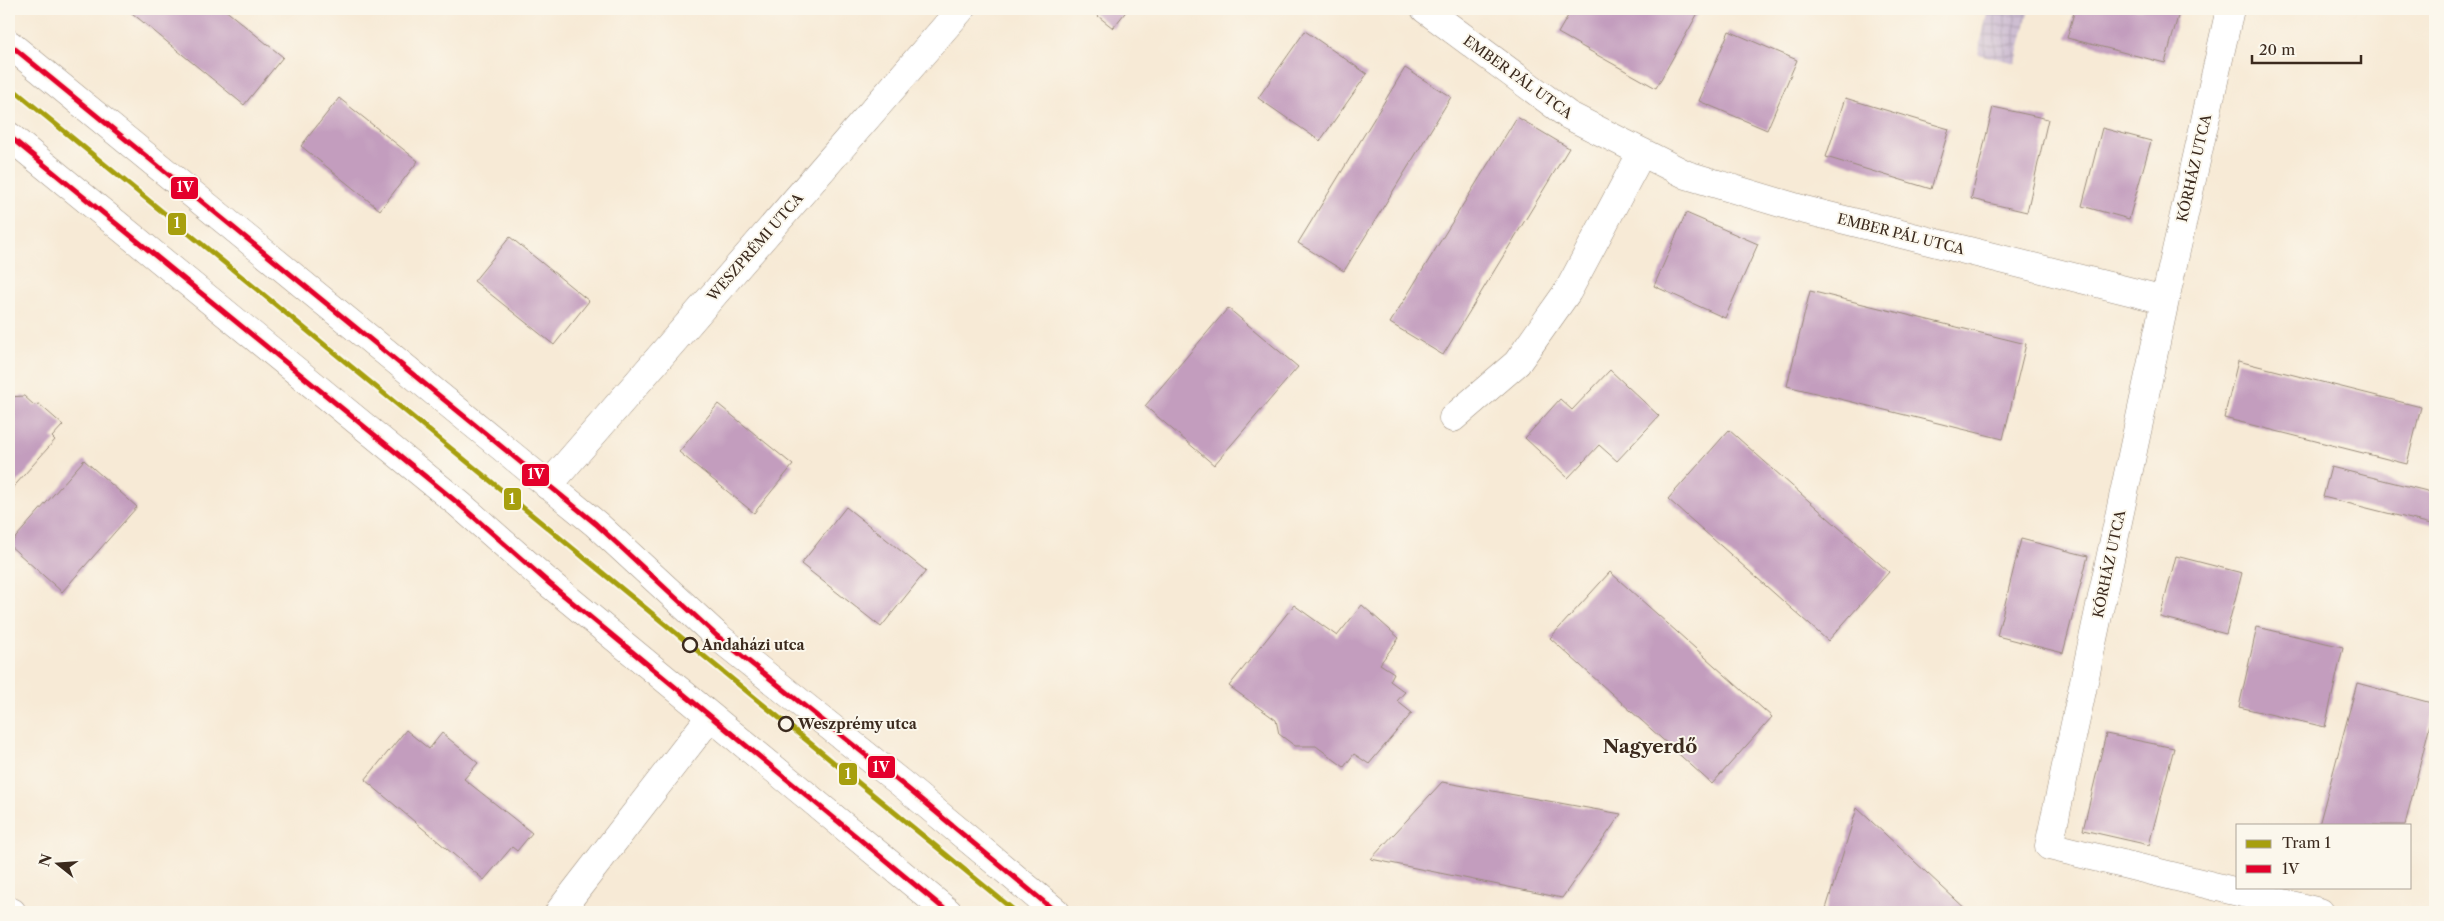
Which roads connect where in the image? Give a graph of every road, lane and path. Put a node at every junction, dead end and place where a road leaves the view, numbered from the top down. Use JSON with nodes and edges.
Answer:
{"nodes":[{"id":1,"x":961,"y":9,"type":"edge"},
{"id":2,"x":1425,"y":9,"type":"edge"},
{"id":3,"x":2230,"y":9,"type":"edge"},
{"id":4,"x":9,"y":44,"type":"edge"},
{"id":5,"x":9,"y":136,"type":"edge"},
{"id":6,"x":1642,"y":152,"type":"junction"},
{"id":7,"x":2165,"y":300,"type":"junction"},
{"id":8,"x":1454,"y":418,"type":"dead end"},
{"id":9,"x":548,"y":486,"type":"junction"},
{"id":10,"x":710,"y":716,"type":"junction"},
{"id":11,"x":559,"y":912,"type":"edge"},
{"id":12,"x":948,"y":912,"type":"edge"},
{"id":13,"x":1056,"y":912,"type":"edge"},
{"id":14,"x":2320,"y":912,"type":"edge"}],
"edges":[{"from":1,"to":9,"type":"street","name":"WESZPRÉMI UTCA"},
{"from":2,"to":6,"type":"street","name":"EMBER PÁL UTCA"},
{"from":3,"to":7,"type":"street","name":"KÓRHÁZ UTCA"},
{"from":4,"to":9,"type":"street"},
{"from":5,"to":10,"type":"street"},
{"from":6,"to":7,"type":"street","name":"EMBER PÁL UTCA"},
{"from":6,"to":8,"type":"street"},
{"from":7,"to":14,"type":"street","name":"KÓRHÁZ UTCA"},
{"from":9,"to":13,"type":"street"},
{"from":10,"to":11,"type":"street"},
{"from":10,"to":12,"type":"street"}]}
